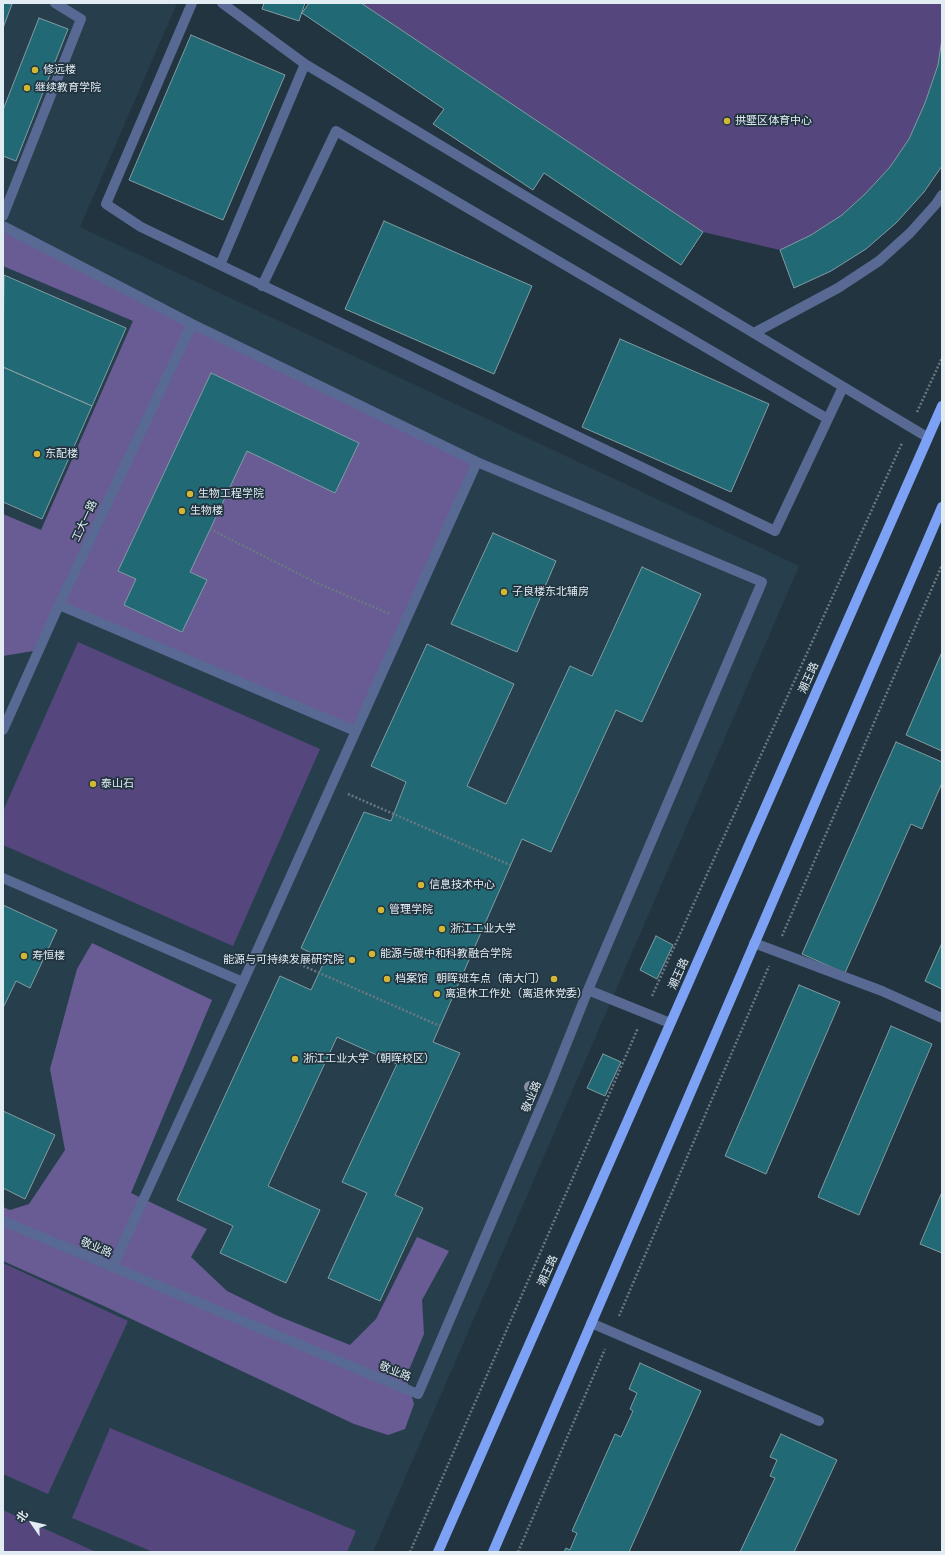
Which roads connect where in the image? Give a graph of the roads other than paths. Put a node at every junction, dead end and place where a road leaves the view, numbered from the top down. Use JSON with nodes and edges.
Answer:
{"nodes":[{"id":1,"x":55,"y":3,"type":"edge"},
{"id":2,"x":192,"y":3,"type":"edge"},
{"id":3,"x":222,"y":3,"type":"edge"},
{"id":4,"x":305,"y":64,"type":"junction"},
{"id":5,"x":942,"y":195,"type":"edge"},
{"id":6,"x":3,"y":216,"type":"edge"},
{"id":7,"x":3,"y":226,"type":"edge"},
{"id":8,"x":220,"y":266,"type":"junction"},
{"id":9,"x":262,"y":286,"type":"junction"},
{"id":10,"x":192,"y":324,"type":"junction"},
{"id":11,"x":754,"y":333,"type":"junction"},
{"id":12,"x":843,"y":387,"type":"junction"},
{"id":13,"x":942,"y":406,"type":"edge"},
{"id":14,"x":828,"y":418,"type":"junction"},
{"id":15,"x":927,"y":437,"type":"junction"},
{"id":16,"x":477,"y":462,"type":"junction"},
{"id":17,"x":942,"y":507,"type":"edge"},
{"id":18,"x":939,"y":522,"type":"edge"},
{"id":19,"x":59,"y":604,"type":"junction"},
{"id":20,"x":3,"y":730,"type":"edge"},
{"id":21,"x":355,"y":731,"type":"junction"},
{"id":22,"x":3,"y":878,"type":"edge"},
{"id":23,"x":754,"y":943,"type":"junction"},
{"id":24,"x":243,"y":982,"type":"junction"},
{"id":25,"x":588,"y":990,"type":"junction"},
{"id":26,"x":942,"y":1018,"type":"edge"},
{"id":27,"x":670,"y":1023,"type":"junction"},
{"id":28,"x":3,"y":1221,"type":"edge"},
{"id":29,"x":112,"y":1268,"type":"junction"},
{"id":30,"x":591,"y":1323,"type":"junction"},
{"id":31,"x":819,"y":1421,"type":"dead end"},
{"id":32,"x":438,"y":1552,"type":"edge"},
{"id":33,"x":493,"y":1552,"type":"edge"}],
"edges":[{"from":1,"to":6,"type":"street"},
{"from":2,"to":8,"type":"street"},
{"from":3,"to":4,"type":"street"},
{"from":4,"to":8,"type":"street"},
{"from":4,"to":11,"type":"street"},
{"from":5,"to":11,"type":"street"},
{"from":7,"to":10,"type":"street"},
{"from":8,"to":9,"type":"street"},
{"from":9,"to":14,"type":"street"},
{"from":9,"to":14,"type":"street"},
{"from":10,"to":16,"type":"street"},
{"from":10,"to":19,"type":"street","name":"工大一路"},
{"from":11,"to":12,"type":"street"},
{"from":12,"to":14,"type":"street"},
{"from":12,"to":15,"type":"street"},
{"from":13,"to":15,"type":"main road","name":"潮王路"},
{"from":15,"to":27,"type":"main road","name":"潮王路"},
{"from":16,"to":21,"type":"street"},
{"from":16,"to":25,"type":"street"},
{"from":17,"to":18,"type":"main road"},
{"from":18,"to":23,"type":"main road"},
{"from":19,"to":20,"type":"street","name":"工大一路"},
{"from":19,"to":21,"type":"street"},
{"from":21,"to":24,"type":"street"},
{"from":22,"to":24,"type":"street"},
{"from":23,"to":26,"type":"street"},
{"from":23,"to":30,"type":"main road"},
{"from":24,"to":29,"type":"street"},
{"from":25,"to":27,"type":"street"},
{"from":25,"to":29,"type":"street","name":"敬业路"},
{"from":27,"to":32,"type":"main road","name":"潮王路"},
{"from":28,"to":29,"type":"street","name":"敬业路"},
{"from":30,"to":31,"type":"street"},
{"from":30,"to":33,"type":"main road"}]}
